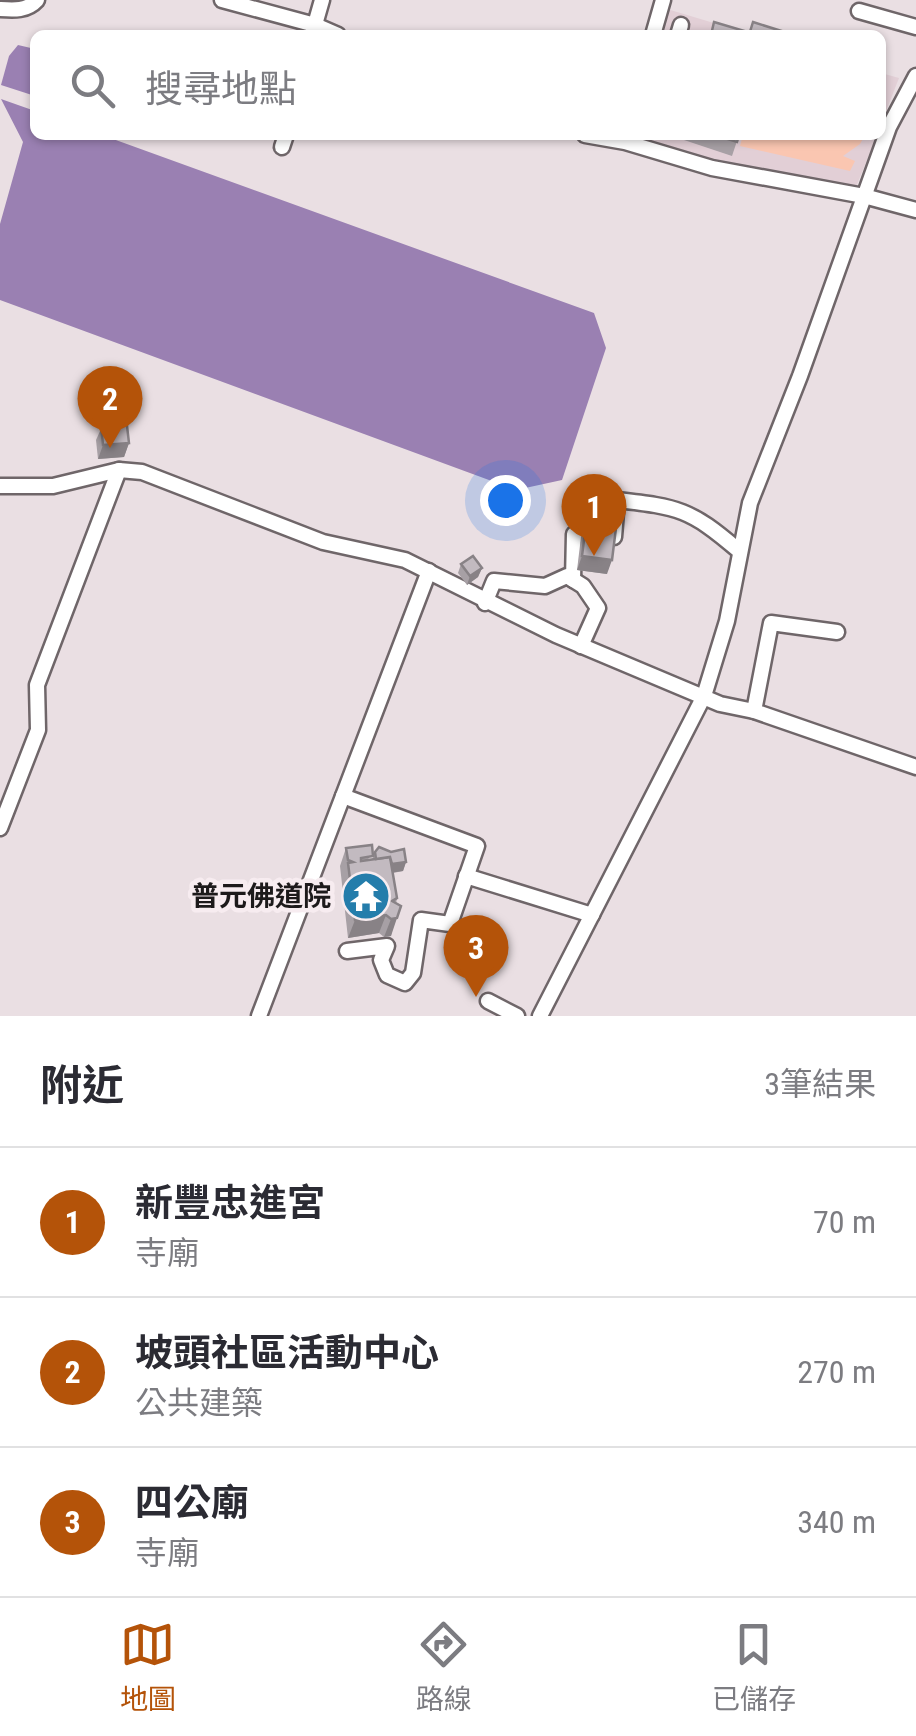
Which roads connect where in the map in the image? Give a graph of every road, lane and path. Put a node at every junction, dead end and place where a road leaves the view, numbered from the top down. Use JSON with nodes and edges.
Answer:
{"nodes":[{"id":1,"x":36,"y":0,"type":"edge"},
{"id":2,"x":222,"y":0,"type":"edge"},
{"id":3,"x":322,"y":0,"type":"edge"},
{"id":4,"x":663,"y":0,"type":"edge"},
{"id":5,"x":0,"y":9,"type":"edge"},
{"id":6,"x":859,"y":11,"type":"dead end"},
{"id":7,"x":916,"y":27,"type":"edge"},
{"id":8,"x":314,"y":30,"type":"edge"},
{"id":9,"x":654,"y":30,"type":"edge"},
{"id":10,"x":916,"y":76,"type":"edge"},
{"id":11,"x":886,"y":134,"type":"edge"},
{"id":12,"x":629,"y":140,"type":"edge"},
{"id":13,"x":884,"y":140,"type":"edge"},
{"id":14,"x":864,"y":196,"type":"junction"},
{"id":15,"x":916,"y":210,"type":"edge"},
{"id":16,"x":119,"y":470,"type":"junction"},
{"id":17,"x":0,"y":486,"type":"edge"},
{"id":18,"x":738,"y":550,"type":"junction"},
{"id":19,"x":429,"y":571,"type":"junction"},
{"id":20,"x":572,"y":580,"type":"junction"},
{"id":21,"x":485,"y":602,"type":"junction"},
{"id":22,"x":837,"y":632,"type":"dead end"},
{"id":23,"x":581,"y":646,"type":"junction"},
{"id":24,"x":704,"y":696,"type":"junction"},
{"id":25,"x":754,"y":711,"type":"junction"},
{"id":26,"x":916,"y":766,"type":"edge"},
{"id":27,"x":344,"y":796,"type":"junction"},
{"id":28,"x":0,"y":828,"type":"edge"},
{"id":29,"x":466,"y":876,"type":"junction"},
{"id":30,"x":592,"y":915,"type":"junction"},
{"id":31,"x":347,"y":951,"type":"dead end"},
{"id":32,"x":488,"y":1001,"type":"dead end"},
{"id":33,"x":259,"y":1016,"type":"edge"},
{"id":34,"x":516,"y":1016,"type":"edge"},
{"id":35,"x":540,"y":1016,"type":"edge"}],
"edges":[{"from":1,"to":5,"type":"street"},
{"from":2,"to":8,"type":"street"},
{"from":3,"to":8,"type":"street"},
{"from":4,"to":9,"type":"street"},
{"from":6,"to":7,"type":"street"},
{"from":10,"to":11,"type":"street"},
{"from":12,"to":14,"type":"street"},
{"from":13,"to":14,"type":"street"},
{"from":14,"to":15,"type":"street"},
{"from":14,"to":18,"type":"street"},
{"from":16,"to":17,"type":"street"},
{"from":16,"to":19,"type":"street"},
{"from":16,"to":28,"type":"street"},
{"from":18,"to":20,"type":"street"},
{"from":18,"to":24,"type":"street"},
{"from":19,"to":21,"type":"street"},
{"from":19,"to":27,"type":"street"},
{"from":20,"to":21,"type":"street"},
{"from":20,"to":23,"type":"street"},
{"from":21,"to":23,"type":"street"},
{"from":22,"to":25,"type":"street"},
{"from":23,"to":24,"type":"street"},
{"from":24,"to":25,"type":"street"},
{"from":24,"to":30,"type":"street"},
{"from":25,"to":26,"type":"street"},
{"from":27,"to":29,"type":"street"},
{"from":27,"to":33,"type":"street"},
{"from":29,"to":30,"type":"street"},
{"from":29,"to":31,"type":"street"},
{"from":30,"to":35,"type":"street"},
{"from":32,"to":34,"type":"street"}]}
